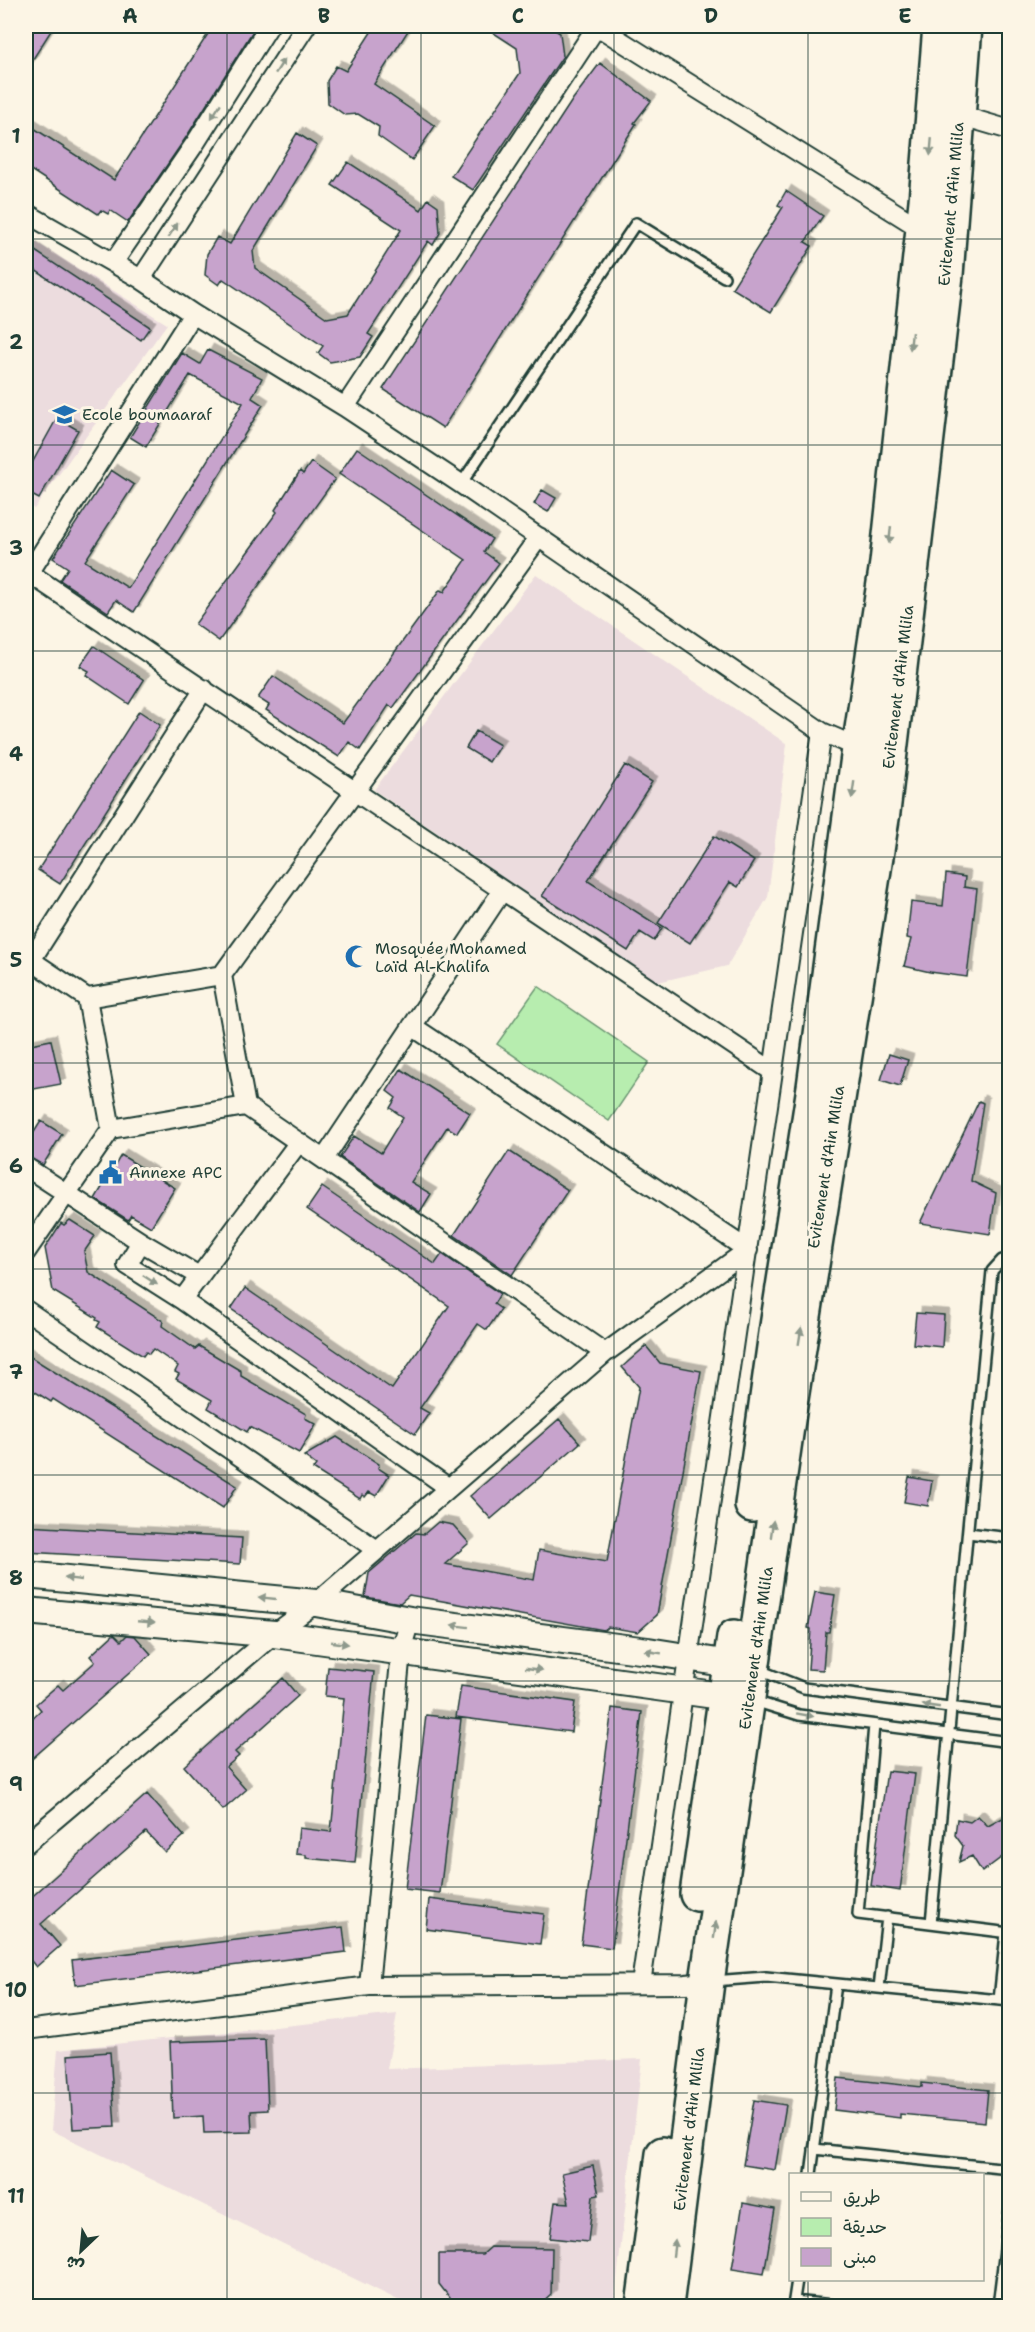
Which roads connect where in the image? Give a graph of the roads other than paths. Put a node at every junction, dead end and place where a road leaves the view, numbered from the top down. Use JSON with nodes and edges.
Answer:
{"nodes":[{"id":1,"x":270,"y":26,"type":"edge"},
{"id":2,"x":306,"y":26,"type":"edge"},
{"id":3,"x":596,"y":26,"type":"edge"},
{"id":4,"x":940,"y":26,"type":"edge"},
{"id":5,"x":965,"y":26,"type":"edge"},
{"id":6,"x":947,"y":112,"type":"junction"},
{"id":7,"x":1010,"y":130,"type":"edge"},
{"id":8,"x":26,"y":213,"type":"edge"},
{"id":9,"x":923,"y":230,"type":"junction"},
{"id":10,"x":113,"y":263,"type":"junction"},
{"id":11,"x":724,"y":277,"type":"dead end"},
{"id":12,"x":141,"y":279,"type":"junction"},
{"id":13,"x":193,"y":314,"type":"junction"},
{"id":14,"x":345,"y":407,"type":"junction"},
{"id":15,"x":461,"y":484,"type":"junction"},
{"id":16,"x":539,"y":537,"type":"junction"},
{"id":17,"x":27,"y":574,"type":"edge"},
{"id":18,"x":204,"y":689,"type":"junction"},
{"id":19,"x":822,"y":732,"type":"junction"},
{"id":20,"x":874,"y":752,"type":"junction"},
{"id":21,"x":355,"y":790,"type":"junction"},
{"id":22,"x":502,"y":891,"type":"junction"},
{"id":23,"x":27,"y":962,"type":"edge"},
{"id":24,"x":222,"y":975,"type":"junction"},
{"id":25,"x":87,"y":998,"type":"junction"},
{"id":26,"x":412,"y":1026,"type":"junction"},
{"id":27,"x":772,"y":1071,"type":"junction"},
{"id":28,"x":246,"y":1106,"type":"junction"},
{"id":29,"x":111,"y":1129,"type":"junction"},
{"id":30,"x":298,"y":1142,"type":"junction"},
{"id":31,"x":324,"y":1159,"type":"junction"},
{"id":32,"x":26,"y":1167,"type":"edge"},
{"id":33,"x":67,"y":1192,"type":"junction"},
{"id":34,"x":141,"y":1242,"type":"junction"},
{"id":35,"x":748,"y":1250,"type":"junction"},
{"id":36,"x":26,"y":1252,"type":"edge"},
{"id":37,"x":1010,"y":1258,"type":"edge"},
{"id":38,"x":199,"y":1276,"type":"junction"},
{"id":39,"x":182,"y":1300,"type":"junction"},
{"id":40,"x":26,"y":1310,"type":"edge"},
{"id":41,"x":605,"y":1353,"type":"junction"},
{"id":42,"x":449,"y":1488,"type":"junction"},
{"id":43,"x":968,"y":1533,"type":"junction"},
{"id":44,"x":1010,"y":1538,"type":"edge"},
{"id":45,"x":377,"y":1550,"type":"junction"},
{"id":46,"x":26,"y":1575,"type":"edge"},
{"id":47,"x":316,"y":1603,"type":"junction"},
{"id":48,"x":26,"y":1611,"type":"edge"},
{"id":49,"x":410,"y":1620,"type":"junction"},
{"id":50,"x":274,"y":1634,"type":"junction"},
{"id":51,"x":401,"y":1651,"type":"junction"},
{"id":52,"x":689,"y":1658,"type":"junction"},
{"id":53,"x":742,"y":1665,"type":"junction"},
{"id":54,"x":685,"y":1690,"type":"junction"},
{"id":55,"x":737,"y":1698,"type":"junction"},
{"id":56,"x":951,"y":1709,"type":"junction"},
{"id":57,"x":1010,"y":1715,"type":"edge"},
{"id":58,"x":874,"y":1725,"type":"junction"},
{"id":59,"x":949,"y":1735,"type":"junction"},
{"id":60,"x":1010,"y":1742,"type":"edge"},
{"id":61,"x":26,"y":1844,"type":"edge"},
{"id":62,"x":887,"y":1917,"type":"junction"},
{"id":63,"x":931,"y":1923,"type":"junction"},
{"id":64,"x":1008,"y":1933,"type":"edge"},
{"id":65,"x":696,"y":1983,"type":"junction"},
{"id":66,"x":641,"y":1984,"type":"junction"},
{"id":67,"x":836,"y":1984,"type":"junction"},
{"id":68,"x":369,"y":1986,"type":"junction"},
{"id":69,"x":879,"y":1988,"type":"junction"},
{"id":70,"x":1004,"y":2000,"type":"edge"},
{"id":71,"x":26,"y":2017,"type":"edge"},
{"id":72,"x":35,"y":2029,"type":"edge"},
{"id":73,"x":814,"y":2149,"type":"junction"},
{"id":74,"x":1010,"y":2169,"type":"edge"},
{"id":75,"x":811,"y":2173,"type":"edge"},
{"id":76,"x":1010,"y":2209,"type":"edge"},
{"id":77,"x":797,"y":2281,"type":"edge"},
{"id":78,"x":794,"y":2304,"type":"edge"},
{"id":79,"x":643,"y":2307,"type":"edge"},
{"id":80,"x":666,"y":2307,"type":"edge"},
{"id":81,"x":842,"y":2307,"type":"edge"},
{"id":82,"x":998,"y":2307,"type":"edge"}],
"edges":[{"from":1,"to":10,"type":"street","one_way":true},
{"from":12,"to":2,"type":"street","one_way":true},
{"from":3,"to":9,"type":"street"},
{"from":3,"to":14,"type":"street"},
{"from":4,"to":6,"type":"highway","name":"Evitement d'Ain Mlila"},
{"from":5,"to":6,"type":"highway","name":"Evitement d'Ain Mlila"},
{"from":6,"to":7,"type":"street"},
{"from":6,"to":9,"type":"highway","name":"Evitement d'Ain Mlila","one_way":true},
{"from":6,"to":20,"type":"highway","name":"Evitement d'Ain Mlila"},
{"from":8,"to":10,"type":"street"},
{"from":9,"to":20,"type":"highway","name":"Evitement d'Ain Mlila","one_way":true},
{"from":10,"to":12,"type":"street"},
{"from":11,"to":15,"type":"lane"},
{"from":12,"to":13,"type":"street"},
{"from":13,"to":14,"type":"street"},
{"from":13,"to":17,"type":"street"},
{"from":14,"to":15,"type":"street"},
{"from":15,"to":16,"type":"street"},
{"from":16,"to":19,"type":"street"},
{"from":16,"to":21,"type":"street"},
{"from":17,"to":18,"type":"street"},
{"from":18,"to":21,"type":"street"},
{"from":18,"to":23,"type":"street"},
{"from":19,"to":20,"type":"street"},
{"from":19,"to":27,"type":"street"},
{"from":20,"to":53,"type":"highway","name":"Evitement d'Ain Mlila"},
{"from":21,"to":22,"type":"street"},
{"from":21,"to":24,"type":"street"},
{"from":22,"to":26,"type":"street"},
{"from":22,"to":27,"type":"street"},
{"from":23,"to":25,"type":"street"},
{"from":24,"to":25,"type":"street"},
{"from":24,"to":28,"type":"street"},
{"from":25,"to":29,"type":"street"},
{"from":26,"to":31,"type":"street"},
{"from":26,"to":35,"type":"street"},
{"from":27,"to":35,"type":"street"},
{"from":28,"to":29,"type":"street"},
{"from":28,"to":30,"type":"street"},
{"from":29,"to":33,"type":"street"},
{"from":30,"to":31,"type":"street"},
{"from":30,"to":38,"type":"street"},
{"from":31,"to":41,"type":"street"},
{"from":32,"to":33,"type":"street"},
{"from":33,"to":34,"type":"street"},
{"from":33,"to":36,"type":"street"},
{"from":34,"to":38,"type":"street"},
{"from":34,"to":39,"type":"street","one_way":true},
{"from":35,"to":41,"type":"street"},
{"from":35,"to":52,"type":"street"},
{"from":37,"to":43,"type":"lane"},
{"from":38,"to":39,"type":"street"},
{"from":39,"to":42,"type":"street"},
{"from":40,"to":45,"type":"street"},
{"from":41,"to":42,"type":"street"},
{"from":42,"to":45,"type":"street"},
{"from":43,"to":44,"type":"lane"},
{"from":43,"to":56,"type":"lane"},
{"from":45,"to":47,"type":"street"},
{"from":47,"to":46,"type":"street","one_way":true},
{"from":47,"to":49,"type":"street"},
{"from":47,"to":50,"type":"street"},
{"from":48,"to":50,"type":"street","one_way":true},
{"from":49,"to":51,"type":"street"},
{"from":52,"to":49,"type":"street","one_way":true},
{"from":50,"to":51,"type":"street","one_way":true},
{"from":50,"to":61,"type":"street"},
{"from":51,"to":54,"type":"street","one_way":true},
{"from":51,"to":68,"type":"street"},
{"from":52,"to":53,"type":"street"},
{"from":52,"to":54,"type":"street"},
{"from":53,"to":55,"type":"highway","name":"Evitement d'Ain Mlila"},
{"from":56,"to":53,"type":"lane","one_way":true},
{"from":54,"to":55,"type":"street"},
{"from":54,"to":66,"type":"street"},
{"from":55,"to":58,"type":"lane","one_way":true},
{"from":55,"to":65,"type":"highway","name":"Evitement d'Ain Mlila"},
{"from":56,"to":57,"type":"lane"},
{"from":56,"to":59,"type":"lane"},
{"from":58,"to":59,"type":"lane"},
{"from":58,"to":62,"type":"lane"},
{"from":59,"to":60,"type":"lane"},
{"from":59,"to":63,"type":"lane"},
{"from":62,"to":63,"type":"lane"},
{"from":62,"to":69,"type":"lane"},
{"from":63,"to":64,"type":"lane"},
{"from":64,"to":70,"type":"lane"},
{"from":65,"to":66,"type":"street"},
{"from":65,"to":67,"type":"lane"},
{"from":65,"to":79,"type":"highway","name":"Evitement d'Ain Mlila"},
{"from":80,"to":65,"type":"highway","name":"Evitement d'Ain Mlila","one_way":true},
{"from":66,"to":68,"type":"street"},
{"from":67,"to":69,"type":"lane"},
{"from":67,"to":73,"type":"lane"},
{"from":68,"to":72,"type":"street"},
{"from":69,"to":70,"type":"lane"},
{"from":71,"to":72,"type":"street"},
{"from":73,"to":74,"type":"lane"},
{"from":73,"to":75,"type":"lane"},
{"from":76,"to":82,"type":"lane"},
{"from":77,"to":78,"type":"lane"},
{"from":78,"to":81,"type":"lane"}]}
